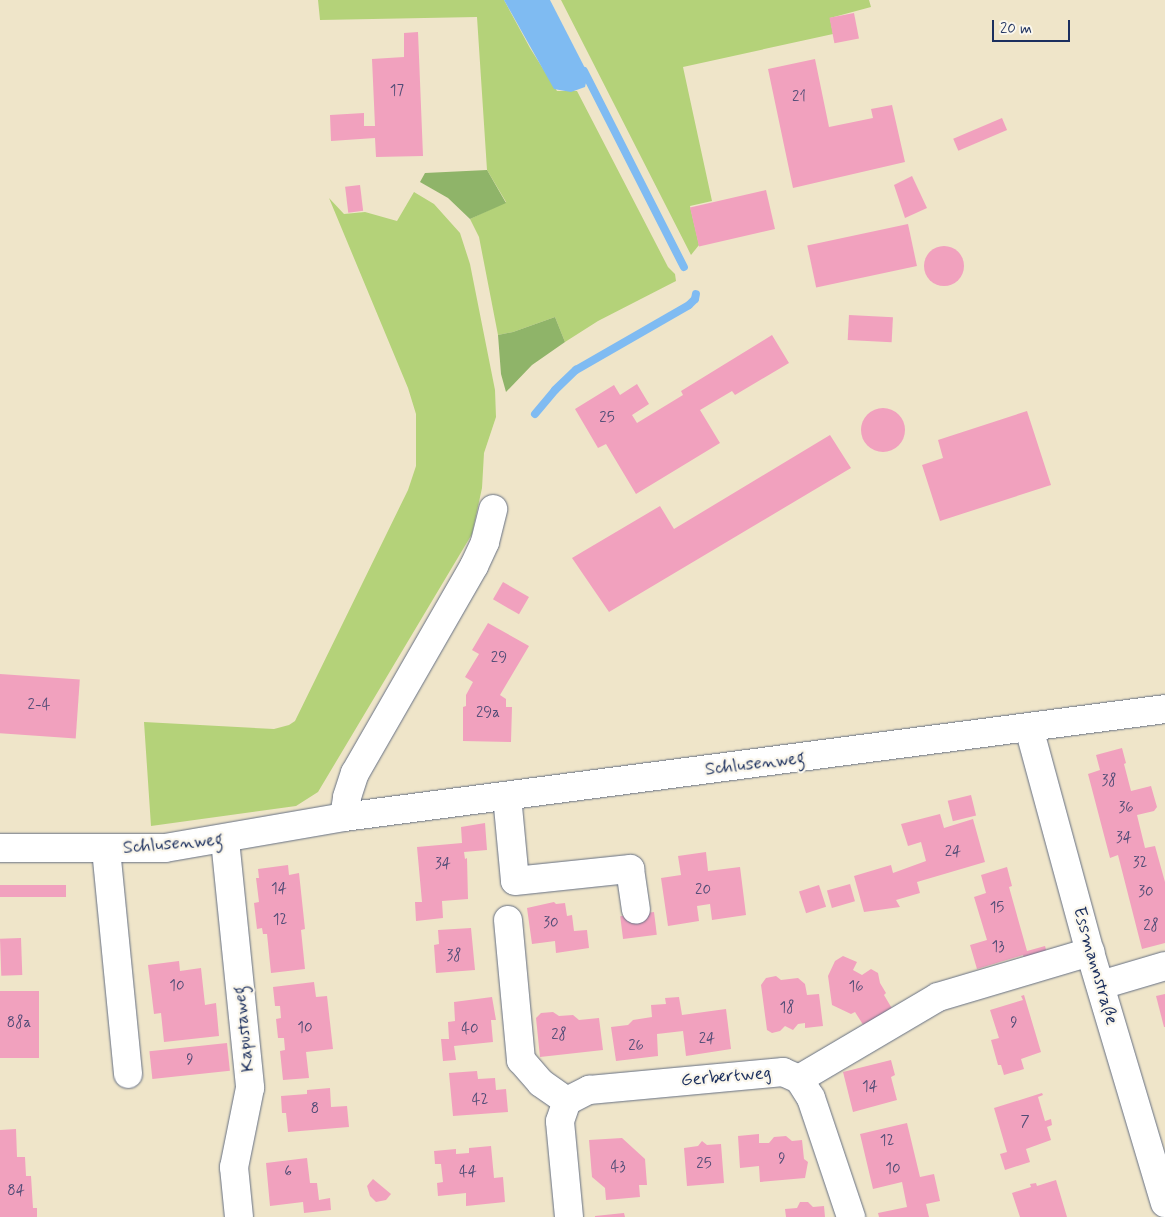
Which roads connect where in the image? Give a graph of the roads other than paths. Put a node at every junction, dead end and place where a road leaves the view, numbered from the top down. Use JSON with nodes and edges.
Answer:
{"nodes":[{"id":1,"x":493,"y":509,"type":"dead end"},
{"id":2,"x":1165,"y":709,"type":"edge"},
{"id":3,"x":1029,"y":728,"type":"junction"},
{"id":4,"x":507,"y":796,"type":"junction"},
{"id":5,"x":344,"y":817,"type":"junction"},
{"id":6,"x":225,"y":840,"type":"junction"},
{"id":7,"x":0,"y":848,"type":"edge"},
{"id":8,"x":106,"y":849,"type":"junction"},
{"id":9,"x":636,"y":910,"type":"dead end"},
{"id":10,"x":508,"y":920,"type":"dead end"},
{"id":11,"x":1090,"y":952,"type":"junction"},
{"id":12,"x":1165,"y":966,"type":"edge"},
{"id":13,"x":1101,"y":985,"type":"junction"},
{"id":14,"x":128,"y":1074,"type":"dead end"},
{"id":15,"x":799,"y":1079,"type":"junction"},
{"id":16,"x":567,"y":1100,"type":"junction"},
{"id":17,"x":1164,"y":1198,"type":"edge"},
{"id":18,"x":239,"y":1217,"type":"edge"},
{"id":19,"x":569,"y":1217,"type":"edge"},
{"id":20,"x":850,"y":1217,"type":"edge"}],
"edges":[{"from":1,"to":5,"type":"street"},
{"from":2,"to":3,"type":"street","name":"Schlusenweg"},
{"from":3,"to":4,"type":"street","name":"Schlusenweg"},
{"from":3,"to":11,"type":"street","name":"Essmannstraße"},
{"from":4,"to":5,"type":"street","name":"Schlusenweg"},
{"from":4,"to":9,"type":"street"},
{"from":5,"to":6,"type":"street","name":"Schlusenweg"},
{"from":6,"to":8,"type":"street","name":"Schlusenweg"},
{"from":6,"to":18,"type":"street","name":"Kapustaweg"},
{"from":7,"to":8,"type":"street","name":"Schlusenweg"},
{"from":8,"to":14,"type":"street"},
{"from":10,"to":16,"type":"street"},
{"from":11,"to":13,"type":"street","name":"Essmannstraße"},
{"from":11,"to":15,"type":"street"},
{"from":12,"to":13,"type":"street"},
{"from":13,"to":17,"type":"street","name":"Essmannstraße"},
{"from":15,"to":16,"type":"street","name":"Gerbertweg"},
{"from":15,"to":20,"type":"street"},
{"from":16,"to":19,"type":"street"}]}
